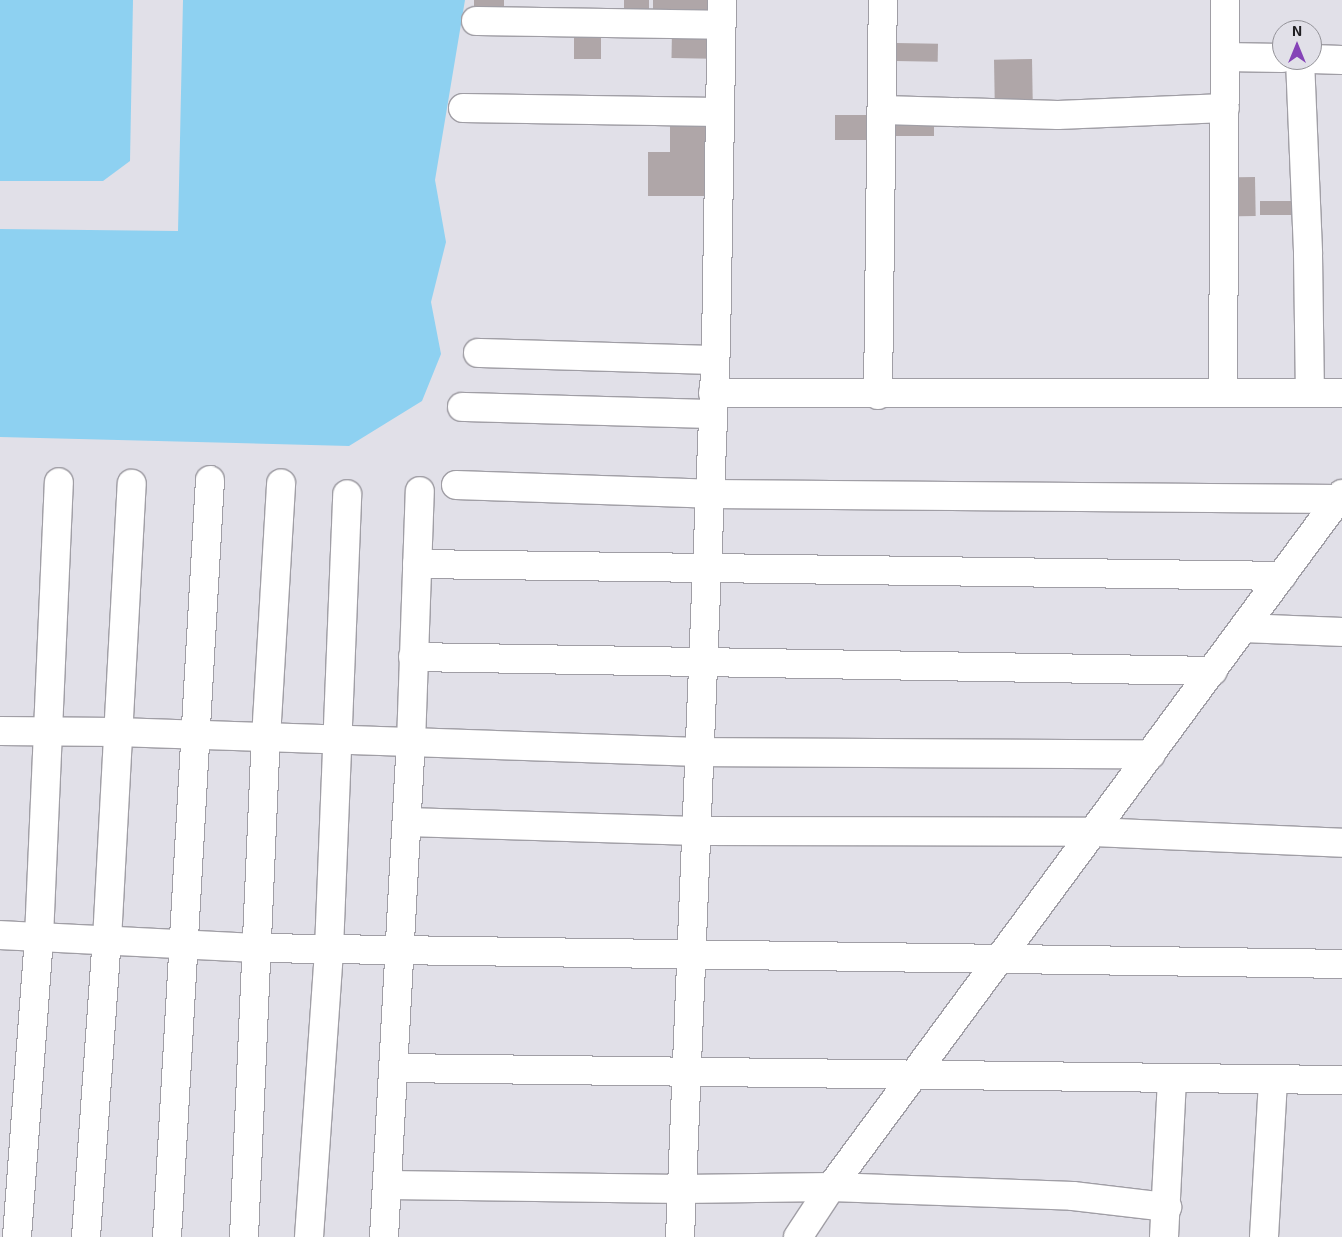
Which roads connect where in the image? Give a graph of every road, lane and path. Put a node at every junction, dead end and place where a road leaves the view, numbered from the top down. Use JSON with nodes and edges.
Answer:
{"nodes":[{"id":1,"x":883,"y":0,"type":"edge"},
{"id":2,"x":1225,"y":0,"type":"edge"},
{"id":3,"x":721,"y":12,"type":"edge"},
{"id":4,"x":476,"y":21,"type":"dead end"},
{"id":5,"x":1225,"y":57,"type":"junction"},
{"id":6,"x":1272,"y":58,"type":"edge"},
{"id":7,"x":1322,"y":59,"type":"edge"},
{"id":8,"x":1342,"y":60,"type":"edge"},
{"id":9,"x":1300,"y":70,"type":"edge"},
{"id":10,"x":463,"y":108,"type":"dead end"},
{"id":11,"x":1225,"y":108,"type":"junction"},
{"id":12,"x":882,"y":110,"type":"junction"},
{"id":13,"x":718,"y":112,"type":"junction"},
{"id":14,"x":478,"y":353,"type":"dead end"},
{"id":15,"x":715,"y":360,"type":"junction"},
{"id":16,"x":1222,"y":393,"type":"junction"},
{"id":17,"x":1310,"y":393,"type":"junction"},
{"id":18,"x":1342,"y":393,"type":"edge"},
{"id":19,"x":878,"y":395,"type":"junction"},
{"id":20,"x":713,"y":404,"type":"junction"},
{"id":21,"x":462,"y":407,"type":"dead end"},
{"id":22,"x":210,"y":480,"type":"dead end"},
{"id":23,"x":59,"y":482,"type":"dead end"},
{"id":24,"x":281,"y":483,"type":"dead end"},
{"id":25,"x":132,"y":484,"type":"dead end"},
{"id":26,"x":456,"y":485,"type":"dead end"},
{"id":27,"x":420,"y":491,"type":"dead end"},
{"id":28,"x":347,"y":494,"type":"dead end"},
{"id":29,"x":710,"y":494,"type":"junction"},
{"id":30,"x":1340,"y":497,"type":"edge"},
{"id":31,"x":417,"y":564,"type":"junction"},
{"id":32,"x":706,"y":570,"type":"junction"},
{"id":33,"x":1282,"y":576,"type":"junction"},
{"id":34,"x":1244,"y":628,"type":"junction"},
{"id":35,"x":1342,"y":632,"type":"edge"},
{"id":36,"x":414,"y":657,"type":"junction"},
{"id":37,"x":703,"y":662,"type":"junction"},
{"id":38,"x":1213,"y":671,"type":"junction"},
{"id":39,"x":0,"y":731,"type":"edge"},
{"id":40,"x":47,"y":732,"type":"junction"},
{"id":41,"x":117,"y":732,"type":"junction"},
{"id":42,"x":195,"y":736,"type":"junction"},
{"id":43,"x":266,"y":738,"type":"junction"},
{"id":44,"x":337,"y":740,"type":"junction"},
{"id":45,"x":410,"y":743,"type":"junction"},
{"id":46,"x":699,"y":752,"type":"junction"},
{"id":47,"x":1151,"y":754,"type":"junction"},
{"id":48,"x":407,"y":822,"type":"junction"},
{"id":49,"x":696,"y":831,"type":"junction"},
{"id":50,"x":1093,"y":832,"type":"junction"},
{"id":51,"x":1342,"y":843,"type":"edge"},
{"id":52,"x":0,"y":934,"type":"edge"},
{"id":53,"x":39,"y":937,"type":"junction"},
{"id":54,"x":107,"y":940,"type":"junction"},
{"id":55,"x":183,"y":945,"type":"junction"},
{"id":56,"x":257,"y":948,"type":"junction"},
{"id":57,"x":329,"y":949,"type":"junction"},
{"id":58,"x":400,"y":950,"type":"junction"},
{"id":59,"x":691,"y":954,"type":"junction"},
{"id":60,"x":1001,"y":957,"type":"junction"},
{"id":61,"x":1342,"y":964,"type":"edge"},
{"id":62,"x":394,"y":1068,"type":"junction"},
{"id":63,"x":686,"y":1072,"type":"junction"},
{"id":64,"x":914,"y":1075,"type":"junction"},
{"id":65,"x":1172,"y":1078,"type":"junction"},
{"id":66,"x":1273,"y":1079,"type":"junction"},
{"id":67,"x":1342,"y":1080,"type":"edge"},
{"id":68,"x":389,"y":1185,"type":"junction"},
{"id":69,"x":831,"y":1187,"type":"junction"},
{"id":70,"x":682,"y":1189,"type":"junction"},
{"id":71,"x":1167,"y":1207,"type":"junction"},
{"id":72,"x":17,"y":1237,"type":"edge"},
{"id":73,"x":86,"y":1237,"type":"edge"},
{"id":74,"x":167,"y":1237,"type":"edge"},
{"id":75,"x":244,"y":1237,"type":"edge"},
{"id":76,"x":309,"y":1237,"type":"edge"},
{"id":77,"x":384,"y":1237,"type":"edge"},
{"id":78,"x":680,"y":1237,"type":"edge"},
{"id":79,"x":798,"y":1237,"type":"edge"},
{"id":80,"x":1164,"y":1237,"type":"edge"},
{"id":81,"x":1264,"y":1237,"type":"edge"}],
"edges":[{"from":1,"to":12,"type":"street"},
{"from":2,"to":5,"type":"street"},
{"from":3,"to":4,"type":"street"},
{"from":3,"to":13,"type":"street"},
{"from":5,"to":6,"type":"street"},
{"from":5,"to":11,"type":"street"},
{"from":7,"to":8,"type":"street"},
{"from":9,"to":17,"type":"street"},
{"from":10,"to":13,"type":"street"},
{"from":11,"to":12,"type":"street"},
{"from":11,"to":16,"type":"street"},
{"from":12,"to":19,"type":"street"},
{"from":13,"to":15,"type":"street"},
{"from":14,"to":15,"type":"street"},
{"from":15,"to":20,"type":"street"},
{"from":16,"to":17,"type":"street"},
{"from":16,"to":19,"type":"street"},
{"from":17,"to":18,"type":"street"},
{"from":19,"to":20,"type":"street"},
{"from":20,"to":21,"type":"street"},
{"from":20,"to":29,"type":"street"},
{"from":22,"to":42,"type":"street"},
{"from":23,"to":40,"type":"street"},
{"from":24,"to":43,"type":"street"},
{"from":25,"to":41,"type":"street"},
{"from":26,"to":29,"type":"street"},
{"from":27,"to":31,"type":"street"},
{"from":28,"to":44,"type":"street"},
{"from":29,"to":30,"type":"street"},
{"from":29,"to":32,"type":"street"},
{"from":30,"to":33,"type":"street"},
{"from":31,"to":32,"type":"street"},
{"from":31,"to":36,"type":"street"},
{"from":32,"to":33,"type":"street"},
{"from":32,"to":37,"type":"street"},
{"from":33,"to":34,"type":"street"},
{"from":34,"to":35,"type":"street"},
{"from":34,"to":38,"type":"street"},
{"from":36,"to":37,"type":"street"},
{"from":36,"to":45,"type":"street"},
{"from":37,"to":38,"type":"street"},
{"from":37,"to":46,"type":"street"},
{"from":38,"to":47,"type":"street"},
{"from":39,"to":40,"type":"street"},
{"from":40,"to":41,"type":"street"},
{"from":40,"to":53,"type":"street"},
{"from":41,"to":42,"type":"street"},
{"from":41,"to":54,"type":"street"},
{"from":42,"to":43,"type":"street"},
{"from":42,"to":55,"type":"street"},
{"from":43,"to":44,"type":"street"},
{"from":43,"to":56,"type":"street"},
{"from":44,"to":45,"type":"street"},
{"from":44,"to":57,"type":"street"},
{"from":45,"to":46,"type":"street"},
{"from":45,"to":48,"type":"street"},
{"from":46,"to":47,"type":"street"},
{"from":46,"to":49,"type":"street"},
{"from":47,"to":50,"type":"street"},
{"from":48,"to":49,"type":"street"},
{"from":48,"to":58,"type":"street"},
{"from":49,"to":50,"type":"street"},
{"from":49,"to":59,"type":"street"},
{"from":50,"to":51,"type":"street"},
{"from":50,"to":60,"type":"street"},
{"from":52,"to":53,"type":"street"},
{"from":53,"to":54,"type":"street"},
{"from":53,"to":72,"type":"street"},
{"from":54,"to":55,"type":"street"},
{"from":54,"to":73,"type":"street"},
{"from":55,"to":56,"type":"street"},
{"from":55,"to":74,"type":"street"},
{"from":56,"to":57,"type":"street"},
{"from":56,"to":75,"type":"street"},
{"from":57,"to":58,"type":"street"},
{"from":57,"to":76,"type":"street"},
{"from":58,"to":59,"type":"street"},
{"from":58,"to":62,"type":"street"},
{"from":59,"to":60,"type":"street"},
{"from":59,"to":63,"type":"street"},
{"from":60,"to":61,"type":"street"},
{"from":60,"to":64,"type":"street"},
{"from":62,"to":63,"type":"street"},
{"from":62,"to":68,"type":"street"},
{"from":63,"to":64,"type":"street"},
{"from":63,"to":70,"type":"street"},
{"from":64,"to":65,"type":"street"},
{"from":64,"to":69,"type":"street"},
{"from":65,"to":66,"type":"street"},
{"from":65,"to":71,"type":"street"},
{"from":66,"to":67,"type":"street"},
{"from":66,"to":81,"type":"street"},
{"from":68,"to":70,"type":"street"},
{"from":68,"to":77,"type":"street"},
{"from":69,"to":70,"type":"street"},
{"from":69,"to":71,"type":"street"},
{"from":69,"to":79,"type":"street"},
{"from":70,"to":78,"type":"street"},
{"from":71,"to":80,"type":"street"}]}
